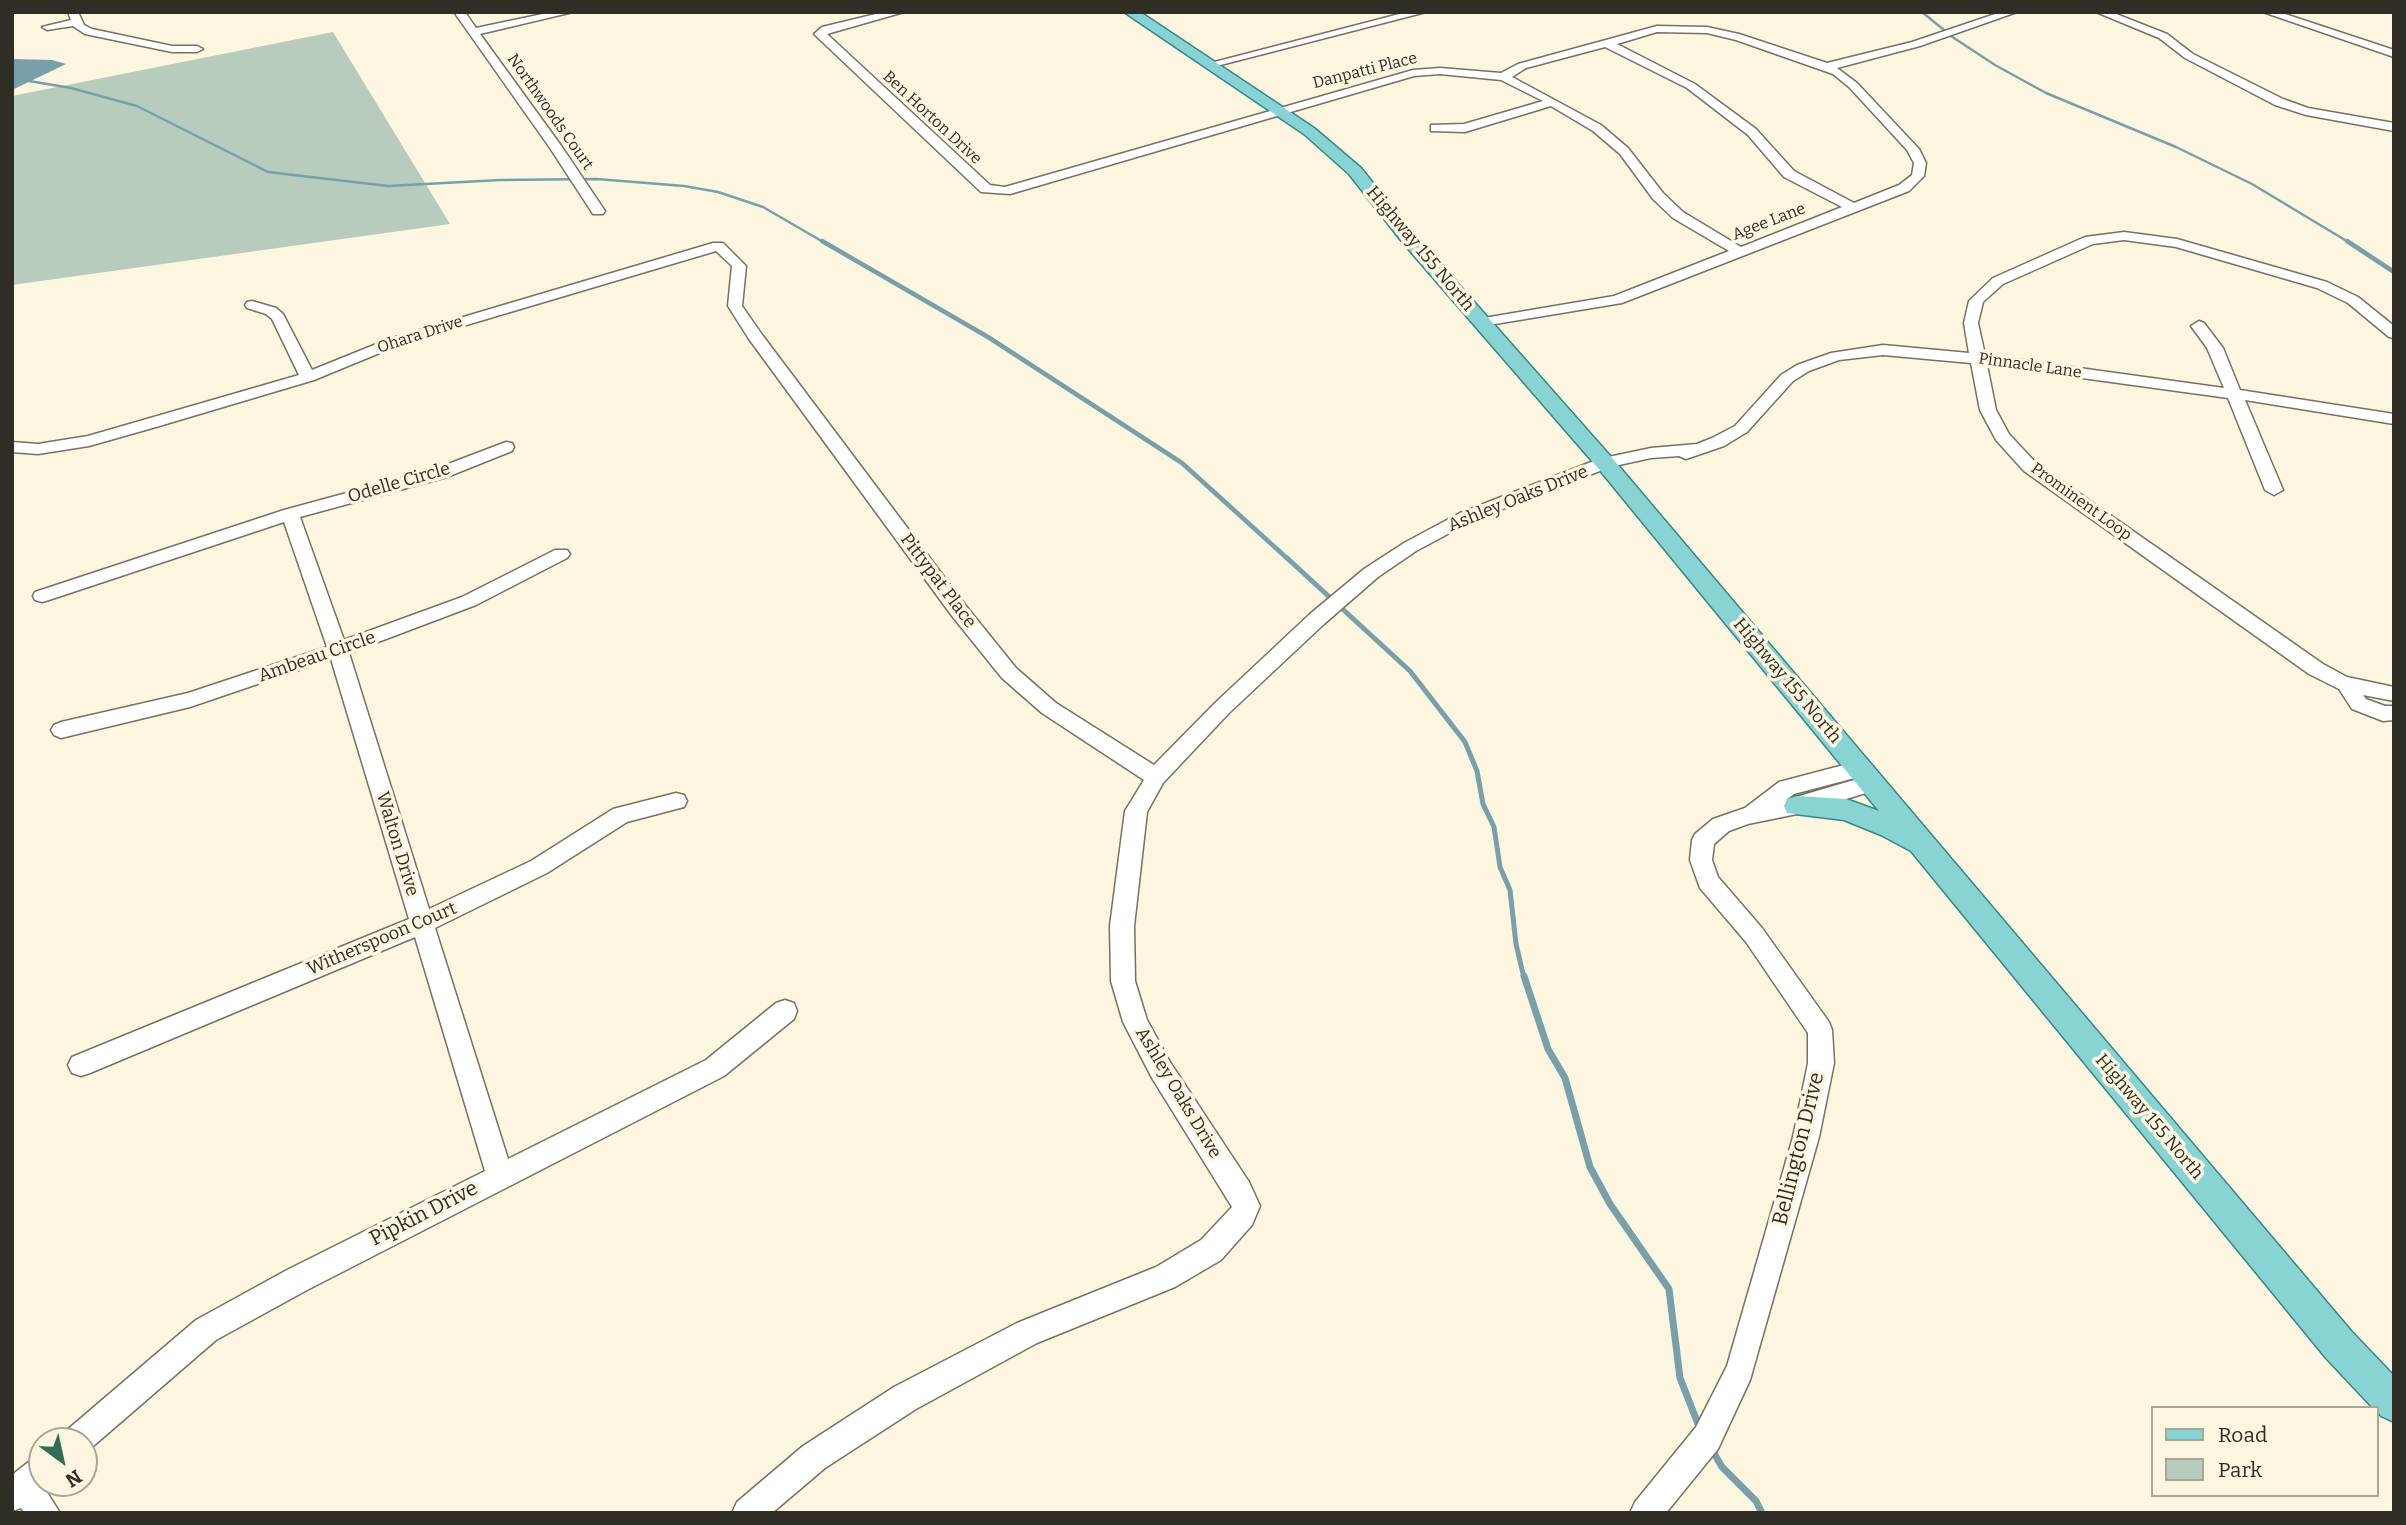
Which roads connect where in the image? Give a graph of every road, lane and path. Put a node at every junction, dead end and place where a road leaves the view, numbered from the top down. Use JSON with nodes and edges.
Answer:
{"nodes":[{"id":1,"x":459,"y":12,"type":"edge"},
{"id":2,"x":568,"y":12,"type":"edge"},
{"id":3,"x":899,"y":12,"type":"edge"},
{"id":4,"x":1131,"y":12,"type":"edge"},
{"id":5,"x":1421,"y":12,"type":"edge"},
{"id":6,"x":2012,"y":12,"type":"edge"},
{"id":7,"x":2101,"y":12,"type":"edge"},
{"id":8,"x":2268,"y":12,"type":"edge"},
{"id":9,"x":75,"y":17,"type":"edge"},
{"id":10,"x":47,"y":27,"type":"dead end"},
{"id":11,"x":474,"y":32,"type":"junction"},
{"id":12,"x":1605,"y":42,"type":"junction"},
{"id":13,"x":197,"y":49,"type":"dead end"},
{"id":14,"x":2394,"y":54,"type":"edge"},
{"id":15,"x":1826,"y":67,"type":"junction"},
{"id":16,"x":1214,"y":68,"type":"junction"},
{"id":17,"x":1503,"y":77,"type":"junction"},
{"id":18,"x":1553,"y":102,"type":"junction"},
{"id":19,"x":1276,"y":111,"type":"junction"},
{"id":20,"x":2394,"y":127,"type":"edge"},
{"id":21,"x":1435,"y":128,"type":"dead end"},
{"id":22,"x":1853,"y":208,"type":"junction"},
{"id":23,"x":598,"y":211,"type":"dead end"},
{"id":24,"x":1740,"y":252,"type":"junction"},
{"id":25,"x":252,"y":305,"type":"dead end"},
{"id":26,"x":1483,"y":322,"type":"junction"},
{"id":27,"x":2199,"y":326,"type":"dead end"},
{"id":28,"x":2394,"y":334,"type":"edge"},
{"id":29,"x":761,"y":343,"type":"joint"},
{"id":30,"x":1978,"y":359,"type":"junction"},
{"id":31,"x":308,"y":377,"type":"junction"},
{"id":32,"x":2234,"y":394,"type":"junction"},
{"id":33,"x":2394,"y":419,"type":"edge"},
{"id":34,"x":12,"y":447,"type":"edge"},
{"id":35,"x":506,"y":447,"type":"dead end"},
{"id":36,"x":1610,"y":469,"type":"junction"},
{"id":37,"x":2274,"y":490,"type":"dead end"},
{"id":38,"x":290,"y":514,"type":"junction"},
{"id":39,"x":561,"y":554,"type":"dead end"},
{"id":40,"x":42,"y":596,"type":"dead end"},
{"id":41,"x":338,"y":650,"type":"junction"},
{"id":42,"x":2348,"y":685,"type":"junction"},
{"id":43,"x":2394,"y":694,"type":"edge"},
{"id":44,"x":2394,"y":713,"type":"edge"},
{"id":45,"x":61,"y":730,"type":"dead end"},
{"id":46,"x":1865,"y":776,"type":"junction"},
{"id":47,"x":1156,"y":777,"type":"junction"},
{"id":48,"x":676,"y":801,"type":"dead end"},
{"id":49,"x":1797,"y":806,"type":"junction"},
{"id":50,"x":1746,"y":816,"type":"junction"},
{"id":51,"x":1926,"y":850,"type":"junction"},
{"id":52,"x":421,"y":924,"type":"junction"},
{"id":53,"x":785,"y":1011,"type":"dead end"},
{"id":54,"x":81,"y":1065,"type":"dead end"},
{"id":55,"x":500,"y":1175,"type":"junction"},
{"id":56,"x":2394,"y":1403,"type":"edge"},
{"id":57,"x":94,"y":1427,"type":"edge"},
{"id":58,"x":26,"y":1485,"type":"edge"},
{"id":59,"x":44,"y":1513,"type":"edge"},
{"id":60,"x":748,"y":1513,"type":"edge"},
{"id":61,"x":1646,"y":1513,"type":"edge"}],
"edges":[{"from":1,"to":11,"type":"street","name":"Northwoods Court"},
{"from":2,"to":11,"type":"street"},
{"from":3,"to":19,"type":"street","name":"Ben Horton Drive"},
{"from":4,"to":16,"type":"main road","name":"Highway 155 North"},
{"from":5,"to":16,"type":"street"},
{"from":6,"to":15,"type":"street"},
{"from":7,"to":20,"type":"street"},
{"from":8,"to":14,"type":"street"},
{"from":9,"to":10,"type":"street"},
{"from":9,"to":13,"type":"street"},
{"from":11,"to":23,"type":"street","name":"Northwoods Court"},
{"from":12,"to":15,"type":"street"},
{"from":12,"to":17,"type":"street"},
{"from":12,"to":22,"type":"street"},
{"from":15,"to":22,"type":"street","name":"Agee Lane"},
{"from":16,"to":19,"type":"main road","name":"Highway 155 North"},
{"from":17,"to":18,"type":"street"},
{"from":17,"to":19,"type":"street","name":"Danpatti Place"},
{"from":18,"to":21,"type":"street"},
{"from":18,"to":24,"type":"street"},
{"from":19,"to":26,"type":"main road","name":"Highway 155 North"},
{"from":22,"to":24,"type":"street","name":"Agee Lane"},
{"from":24,"to":26,"type":"street","name":"Agee Lane"},
{"from":25,"to":31,"type":"street"},
{"from":26,"to":36,"type":"main road","name":"Highway 155 North"},
{"from":27,"to":32,"type":"street"},
{"from":28,"to":30,"type":"street","name":"Prominent Loop"},
{"from":29,"to":31,"type":"street","name":"Ohara Drive"},
{"from":29,"to":47,"type":"street","name":"Pittypat Place"},
{"from":30,"to":32,"type":"street","name":"Pinnacle Lane"},
{"from":30,"to":36,"type":"street","name":"Pinnacle Lane"},
{"from":30,"to":42,"type":"street","name":"Prominent Loop"},
{"from":31,"to":34,"type":"street","name":"Ohara Drive"},
{"from":32,"to":33,"type":"street","name":"Pinnacle Lane"},
{"from":32,"to":37,"type":"street"},
{"from":35,"to":38,"type":"street","name":"Odelle Circle"},
{"from":36,"to":46,"type":"main road","name":"Highway 155 North"},
{"from":36,"to":47,"type":"street","name":"Ashley Oaks Drive"},
{"from":38,"to":40,"type":"street","name":"Odelle Circle"},
{"from":38,"to":41,"type":"street","name":"Walton Drive"},
{"from":39,"to":41,"type":"street","name":"Ambeau Circle"},
{"from":41,"to":45,"type":"street","name":"Ambeau Circle"},
{"from":41,"to":52,"type":"street","name":"Walton Drive"},
{"from":42,"to":43,"type":"street","name":"Prominent Loop"},
{"from":42,"to":44,"type":"street","name":"Prominent Loop"},
{"from":46,"to":49,"type":"street","name":"Bellington Drive"},
{"from":46,"to":50,"type":"street","name":"Bellington Drive"},
{"from":46,"to":51,"type":"main road","name":"Highway 155 North"},
{"from":47,"to":60,"type":"street","name":"Ashley Oaks Drive"},
{"from":48,"to":52,"type":"street","name":"Witherspoon Court"},
{"from":49,"to":50,"type":"street","name":"Bellington Drive"},
{"from":49,"to":51,"type":"main road"},
{"from":50,"to":61,"type":"street","name":"Bellington Drive"},
{"from":51,"to":56,"type":"main road","name":"Highway 155 North"},
{"from":52,"to":54,"type":"street","name":"Witherspoon Court"},
{"from":52,"to":55,"type":"street","name":"Walton Drive"},
{"from":53,"to":55,"type":"street","name":"Pipkin Drive"},
{"from":55,"to":57,"type":"street","name":"Pipkin Drive"},
{"from":58,"to":59,"type":"street"}]}
